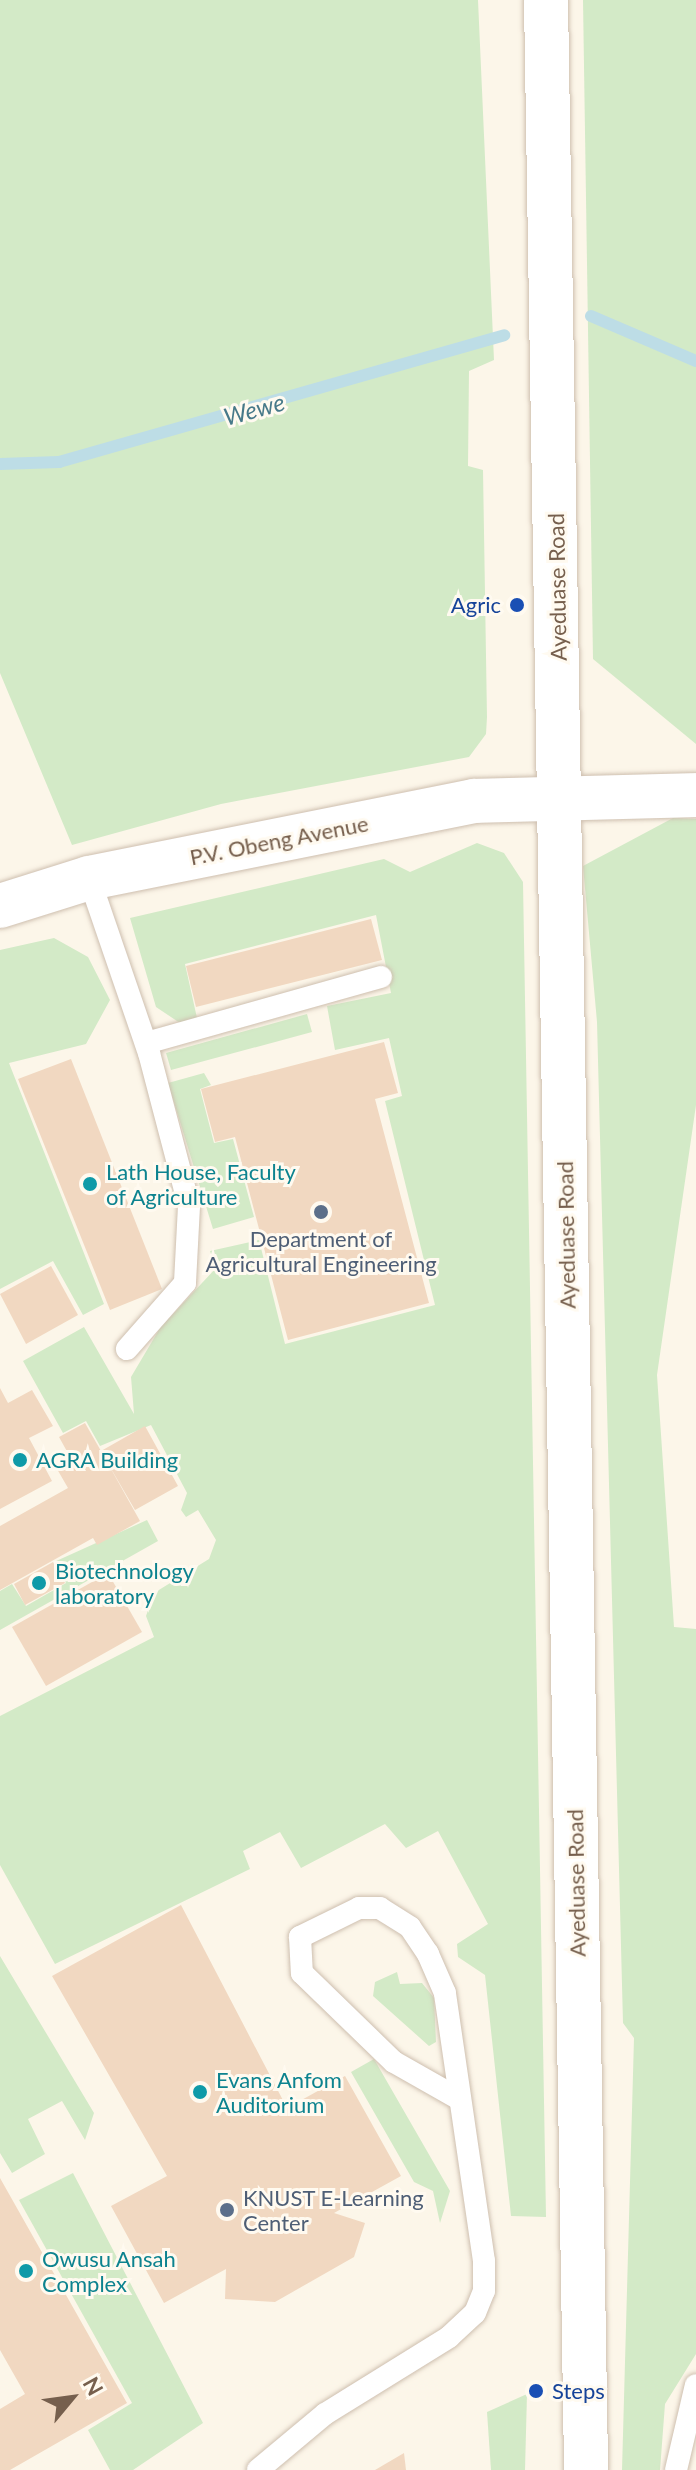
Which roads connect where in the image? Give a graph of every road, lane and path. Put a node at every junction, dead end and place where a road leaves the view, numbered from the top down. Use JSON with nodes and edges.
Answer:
{"nodes":[{"id":1,"x":546,"y":0,"type":"edge"},
{"id":2,"x":562,"y":794,"type":"junction"},
{"id":3,"x":696,"y":795,"type":"edge"},
{"id":4,"x":89,"y":878,"type":"junction"},
{"id":5,"x":0,"y":906,"type":"edge"},
{"id":6,"x":381,"y":977,"type":"dead end"},
{"id":7,"x":146,"y":1043,"type":"junction"},
{"id":8,"x":127,"y":1349,"type":"dead end"},
{"id":9,"x":459,"y":2099,"type":"junction"},
{"id":10,"x":696,"y":2385,"type":"edge"},
{"id":11,"x":258,"y":2470,"type":"edge"},
{"id":12,"x":586,"y":2470,"type":"edge"},
{"id":13,"x":676,"y":2470,"type":"edge"}],
"edges":[{"from":1,"to":2,"type":"street","name":"Ayeduase Road"},
{"from":2,"to":3,"type":"street","name":"P.V. Obeng Avenue"},
{"from":2,"to":4,"type":"street","name":"P.V. Obeng Avenue"},
{"from":2,"to":12,"type":"street","name":"Ayeduase Road"},
{"from":4,"to":5,"type":"street","name":"P.V. Obeng Avenue"},
{"from":4,"to":7,"type":"lane"},
{"from":6,"to":7,"type":"lane"},
{"from":7,"to":8,"type":"lane"},
{"from":9,"to":9,"type":"lane"},
{"from":9,"to":11,"type":"lane"},
{"from":10,"to":13,"type":"lane"}]}
